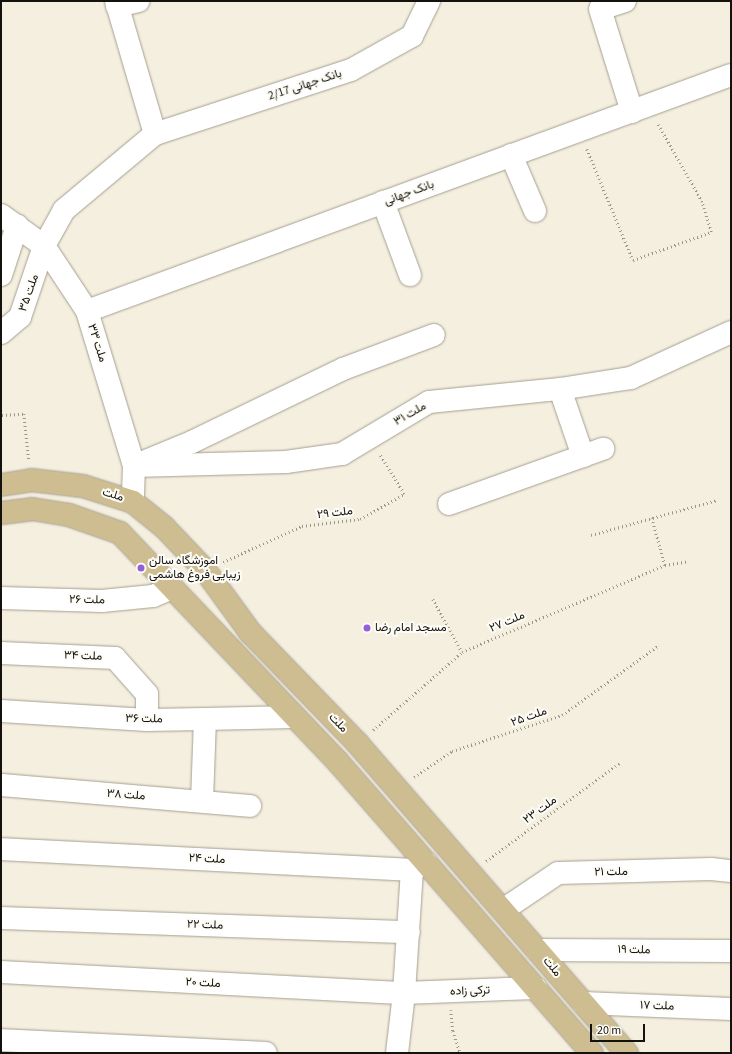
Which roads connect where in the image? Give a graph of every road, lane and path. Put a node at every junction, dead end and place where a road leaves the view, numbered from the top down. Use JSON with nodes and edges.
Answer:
{"nodes":[{"id":1,"x":429,"y":1,"type":"edge"},
{"id":2,"x":625,"y":1,"type":"edge"},
{"id":3,"x":124,"y":3,"type":"edge"},
{"id":4,"x":731,"y":75,"type":"edge"},
{"id":5,"x":639,"y":109,"type":"junction"},
{"id":6,"x":579,"y":130,"type":"junction"},
{"id":7,"x":155,"y":134,"type":"junction"},
{"id":8,"x":511,"y":155,"type":"junction"},
{"id":9,"x":383,"y":202,"type":"junction"},
{"id":10,"x":535,"y":211,"type":"dead end"},
{"id":11,"x":9,"y":220,"type":"edge"},
{"id":12,"x":44,"y":246,"type":"junction"},
{"id":13,"x":1,"y":275,"type":"edge"},
{"id":14,"x":410,"y":275,"type":"dead end"},
{"id":15,"x":87,"y":312,"type":"junction"},
{"id":16,"x":731,"y":332,"type":"edge"},
{"id":17,"x":1,"y":333,"type":"edge"},
{"id":18,"x":434,"y":335,"type":"dead end"},
{"id":19,"x":560,"y":389,"type":"junction"},
{"id":20,"x":1,"y":410,"type":"edge"},
{"id":21,"x":369,"y":438,"type":"junction"},
{"id":22,"x":603,"y":449,"type":"dead end"},
{"id":23,"x":583,"y":456,"type":"junction"},
{"id":24,"x":134,"y":466,"type":"junction"},
{"id":25,"x":31,"y":480,"type":"junction"},
{"id":26,"x":1,"y":485,"type":"edge"},
{"id":27,"x":718,"y":500,"type":"dead end"},
{"id":28,"x":133,"y":502,"type":"junction"},
{"id":29,"x":449,"y":504,"type":"dead end"},
{"id":30,"x":1,"y":514,"type":"edge"},
{"id":31,"x":652,"y":518,"type":"junction"},
{"id":32,"x":591,"y":535,"type":"dead end"},
{"id":33,"x":689,"y":561,"type":"dead end"},
{"id":34,"x":665,"y":565,"type":"junction"},
{"id":35,"x":205,"y":570,"type":"junction"},
{"id":36,"x":172,"y":588,"type":"junction"},
{"id":37,"x":1,"y":598,"type":"edge"},
{"id":38,"x":433,"y":599,"type":"dead end"},
{"id":39,"x":250,"y":632,"type":"junction"},
{"id":40,"x":659,"y":645,"type":"dead end"},
{"id":41,"x":229,"y":650,"type":"junction"},
{"id":42,"x":462,"y":652,"type":"junction"},
{"id":43,"x":1,"y":653,"type":"edge"},
{"id":44,"x":1,"y":712,"type":"edge"},
{"id":45,"x":294,"y":716,"type":"junction"},
{"id":46,"x":205,"y":719,"type":"junction"},
{"id":47,"x":147,"y":720,"type":"junction"},
{"id":48,"x":358,"y":744,"type":"junction"},
{"id":49,"x":621,"y":762,"type":"dead end"},
{"id":50,"x":1,"y":785,"type":"edge"},
{"id":51,"x":397,"y":789,"type":"junction"},
{"id":52,"x":202,"y":800,"type":"junction"},
{"id":53,"x":250,"y":806,"type":"dead end"},
{"id":54,"x":446,"y":845,"type":"junction"},
{"id":55,"x":1,"y":848,"type":"edge"},
{"id":56,"x":420,"y":866,"type":"junction"},
{"id":57,"x":731,"y":871,"type":"edge"},
{"id":58,"x":470,"y":872,"type":"junction"},
{"id":59,"x":503,"y":910,"type":"junction"},
{"id":60,"x":1,"y":918,"type":"edge"},
{"id":61,"x":409,"y":932,"type":"junction"},
{"id":62,"x":538,"y":950,"type":"junction"},
{"id":63,"x":731,"y":951,"type":"edge"},
{"id":64,"x":1,"y":972,"type":"edge"},
{"id":65,"x":536,"y":988,"type":"junction"},
{"id":66,"x":450,"y":992,"type":"junction"},
{"id":67,"x":404,"y":993,"type":"junction"},
{"id":68,"x":583,"y":1003,"type":"junction"},
{"id":69,"x":731,"y":1009,"type":"edge"},
{"id":70,"x":1,"y":1040,"type":"edge"},
{"id":71,"x":266,"y":1053,"type":"edge"},
{"id":72,"x":397,"y":1053,"type":"edge"},
{"id":73,"x":460,"y":1053,"type":"edge"},
{"id":74,"x":592,"y":1053,"type":"edge"},
{"id":75,"x":627,"y":1053,"type":"edge"}],
"edges":[{"from":1,"to":7,"type":"street","name":"بانک جهانی 2/17"},
{"from":2,"to":5,"type":"street"},
{"from":3,"to":7,"type":"street"},
{"from":4,"to":5,"type":"street","name":"بانک جهانی"},
{"from":5,"to":6,"type":"street","name":"بانک جهانی"},
{"from":5,"to":6,"type":"path"},
{"from":6,"to":8,"type":"street","name":"بانک جهانی"},
{"from":7,"to":12,"type":"street","name":"ملت ۳۵"},
{"from":8,"to":9,"type":"street","name":"بانک جهانی"},
{"from":8,"to":10,"type":"street"},
{"from":9,"to":14,"type":"street"},
{"from":9,"to":15,"type":"street","name":"بانک جهانی"},
{"from":11,"to":12,"type":"street","name":"ملت ۳۳"},
{"from":11,"to":13,"type":"street"},
{"from":12,"to":15,"type":"street","name":"ملت ۳۳"},
{"from":12,"to":17,"type":"street","name":"ملت ۳۵"},
{"from":15,"to":24,"type":"street","name":"ملت ۳۳"},
{"from":16,"to":19,"type":"street","name":"ملت ۳۱"},
{"from":18,"to":24,"type":"street"},
{"from":19,"to":21,"type":"street","name":"ملت ۳۱"},
{"from":19,"to":23,"type":"street"},
{"from":20,"to":25,"type":"path"},
{"from":21,"to":24,"type":"street","name":"ملت ۳۱"},
{"from":21,"to":35,"type":"path","name":"ملت ۲۹"},
{"from":22,"to":23,"type":"street"},
{"from":23,"to":29,"type":"street"},
{"from":24,"to":28,"type":"street","name":"ملت ۳۳"},
{"from":25,"to":26,"type":"main road","name":"ملت"},
{"from":25,"to":28,"type":"main road","name":"ملت"},
{"from":27,"to":31,"type":"path"},
{"from":28,"to":35,"type":"main road","name":"ملت"},
{"from":30,"to":36,"type":"main road"},
{"from":31,"to":32,"type":"path"},
{"from":31,"to":34,"type":"path"},
{"from":33,"to":34,"type":"path","name":"ملت ۲۷"},
{"from":34,"to":42,"type":"path","name":"ملت ۲۷"},
{"from":35,"to":39,"type":"main road","name":"ملت"},
{"from":36,"to":37,"type":"street","name":"ملت ۲۶"},
{"from":36,"to":41,"type":"main road"},
{"from":38,"to":42,"type":"path"},
{"from":39,"to":41,"type":"main road"},
{"from":39,"to":48,"type":"main road","name":"ملت"},
{"from":40,"to":51,"type":"path","name":"ملت ۲۵"},
{"from":41,"to":45,"type":"main road"},
{"from":42,"to":48,"type":"path","name":"ملت ۲۷"},
{"from":43,"to":47,"type":"street","name":"ملت ۳۴"},
{"from":44,"to":47,"type":"street","name":"ملت ۳۶"},
{"from":45,"to":46,"type":"street","name":"ملت ۳۶"},
{"from":45,"to":56,"type":"main road"},
{"from":46,"to":47,"type":"street","name":"ملت ۳۶"},
{"from":46,"to":52,"type":"street"},
{"from":48,"to":51,"type":"main road","name":"ملت"},
{"from":49,"to":58,"type":"path","name":"ملت ۲۳"},
{"from":50,"to":52,"type":"street","name":"ملت ۳۸"},
{"from":51,"to":54,"type":"main road","name":"ملت"},
{"from":52,"to":53,"type":"street","name":"ملت ۳۸"},
{"from":54,"to":56,"type":"main road"},
{"from":54,"to":58,"type":"main road","name":"ملت"},
{"from":55,"to":56,"type":"street","name":"ملت ۲۴"},
{"from":56,"to":61,"type":"street"},
{"from":56,"to":65,"type":"main road"},
{"from":57,"to":59,"type":"street","name":"ملت ۲۱"},
{"from":58,"to":59,"type":"main road","name":"ملت"},
{"from":59,"to":62,"type":"main road","name":"ملت"},
{"from":60,"to":61,"type":"street","name":"ملت ۲۲"},
{"from":61,"to":67,"type":"street"},
{"from":62,"to":63,"type":"street","name":"ملت ۱۹"},
{"from":62,"to":68,"type":"main road","name":"ملت"},
{"from":64,"to":67,"type":"street","name":"ملت ۲۰"},
{"from":65,"to":66,"type":"street","name":"ترکی زاده"},
{"from":65,"to":74,"type":"main road"},
{"from":66,"to":67,"type":"street","name":"ترکی زاده"},
{"from":66,"to":73,"type":"path"},
{"from":67,"to":72,"type":"street"},
{"from":68,"to":69,"type":"street","name":"ملت ۱۷"},
{"from":68,"to":75,"type":"main road","name":"ملت"},
{"from":70,"to":71,"type":"street"}]}
